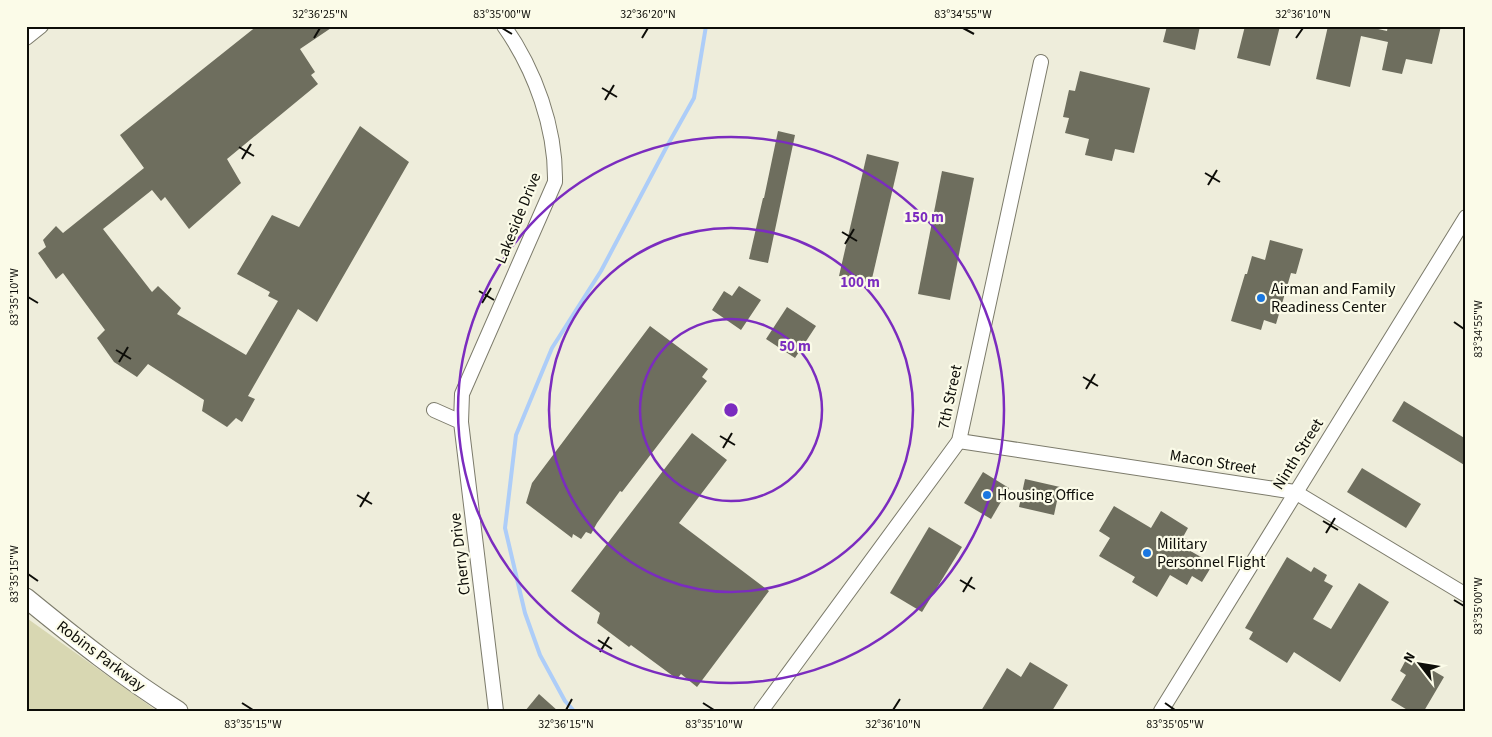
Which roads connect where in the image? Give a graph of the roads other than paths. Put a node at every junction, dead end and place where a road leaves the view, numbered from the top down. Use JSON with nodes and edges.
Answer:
{"nodes":[{"id":1,"x":41,"y":26,"type":"edge"},
{"id":2,"x":504,"y":26,"type":"edge"},
{"id":3,"x":26,"y":38,"type":"edge"},
{"id":4,"x":1041,"y":62,"type":"dead end"},
{"id":5,"x":1466,"y":217,"type":"edge"},
{"id":6,"x":434,"y":410,"type":"dead end"},
{"id":7,"x":461,"y":422,"type":"junction"},
{"id":8,"x":959,"y":441,"type":"junction"},
{"id":9,"x":1295,"y":492,"type":"junction"},
{"id":10,"x":1466,"y":595,"type":"edge"},
{"id":11,"x":26,"y":598,"type":"edge"},
{"id":12,"x":178,"y":711,"type":"edge"},
{"id":13,"x":496,"y":711,"type":"edge"},
{"id":14,"x":761,"y":711,"type":"edge"},
{"id":15,"x":1161,"y":711,"type":"edge"}],
"edges":[{"from":1,"to":3,"type":"street"},
{"from":2,"to":7,"type":"street","name":"Lakeside Drive"},
{"from":4,"to":8,"type":"street","name":"7th Street"},
{"from":5,"to":9,"type":"street","name":"Ninth Street"},
{"from":6,"to":7,"type":"street"},
{"from":7,"to":13,"type":"street","name":"Cherry Drive"},
{"from":8,"to":9,"type":"street","name":"Macon Street"},
{"from":8,"to":14,"type":"street","name":"7th Street"},
{"from":9,"to":10,"type":"street","name":"Macon Street"},
{"from":9,"to":15,"type":"street","name":"Ninth Street"},
{"from":11,"to":12,"type":"street","name":"Robins Parkway"}]}
